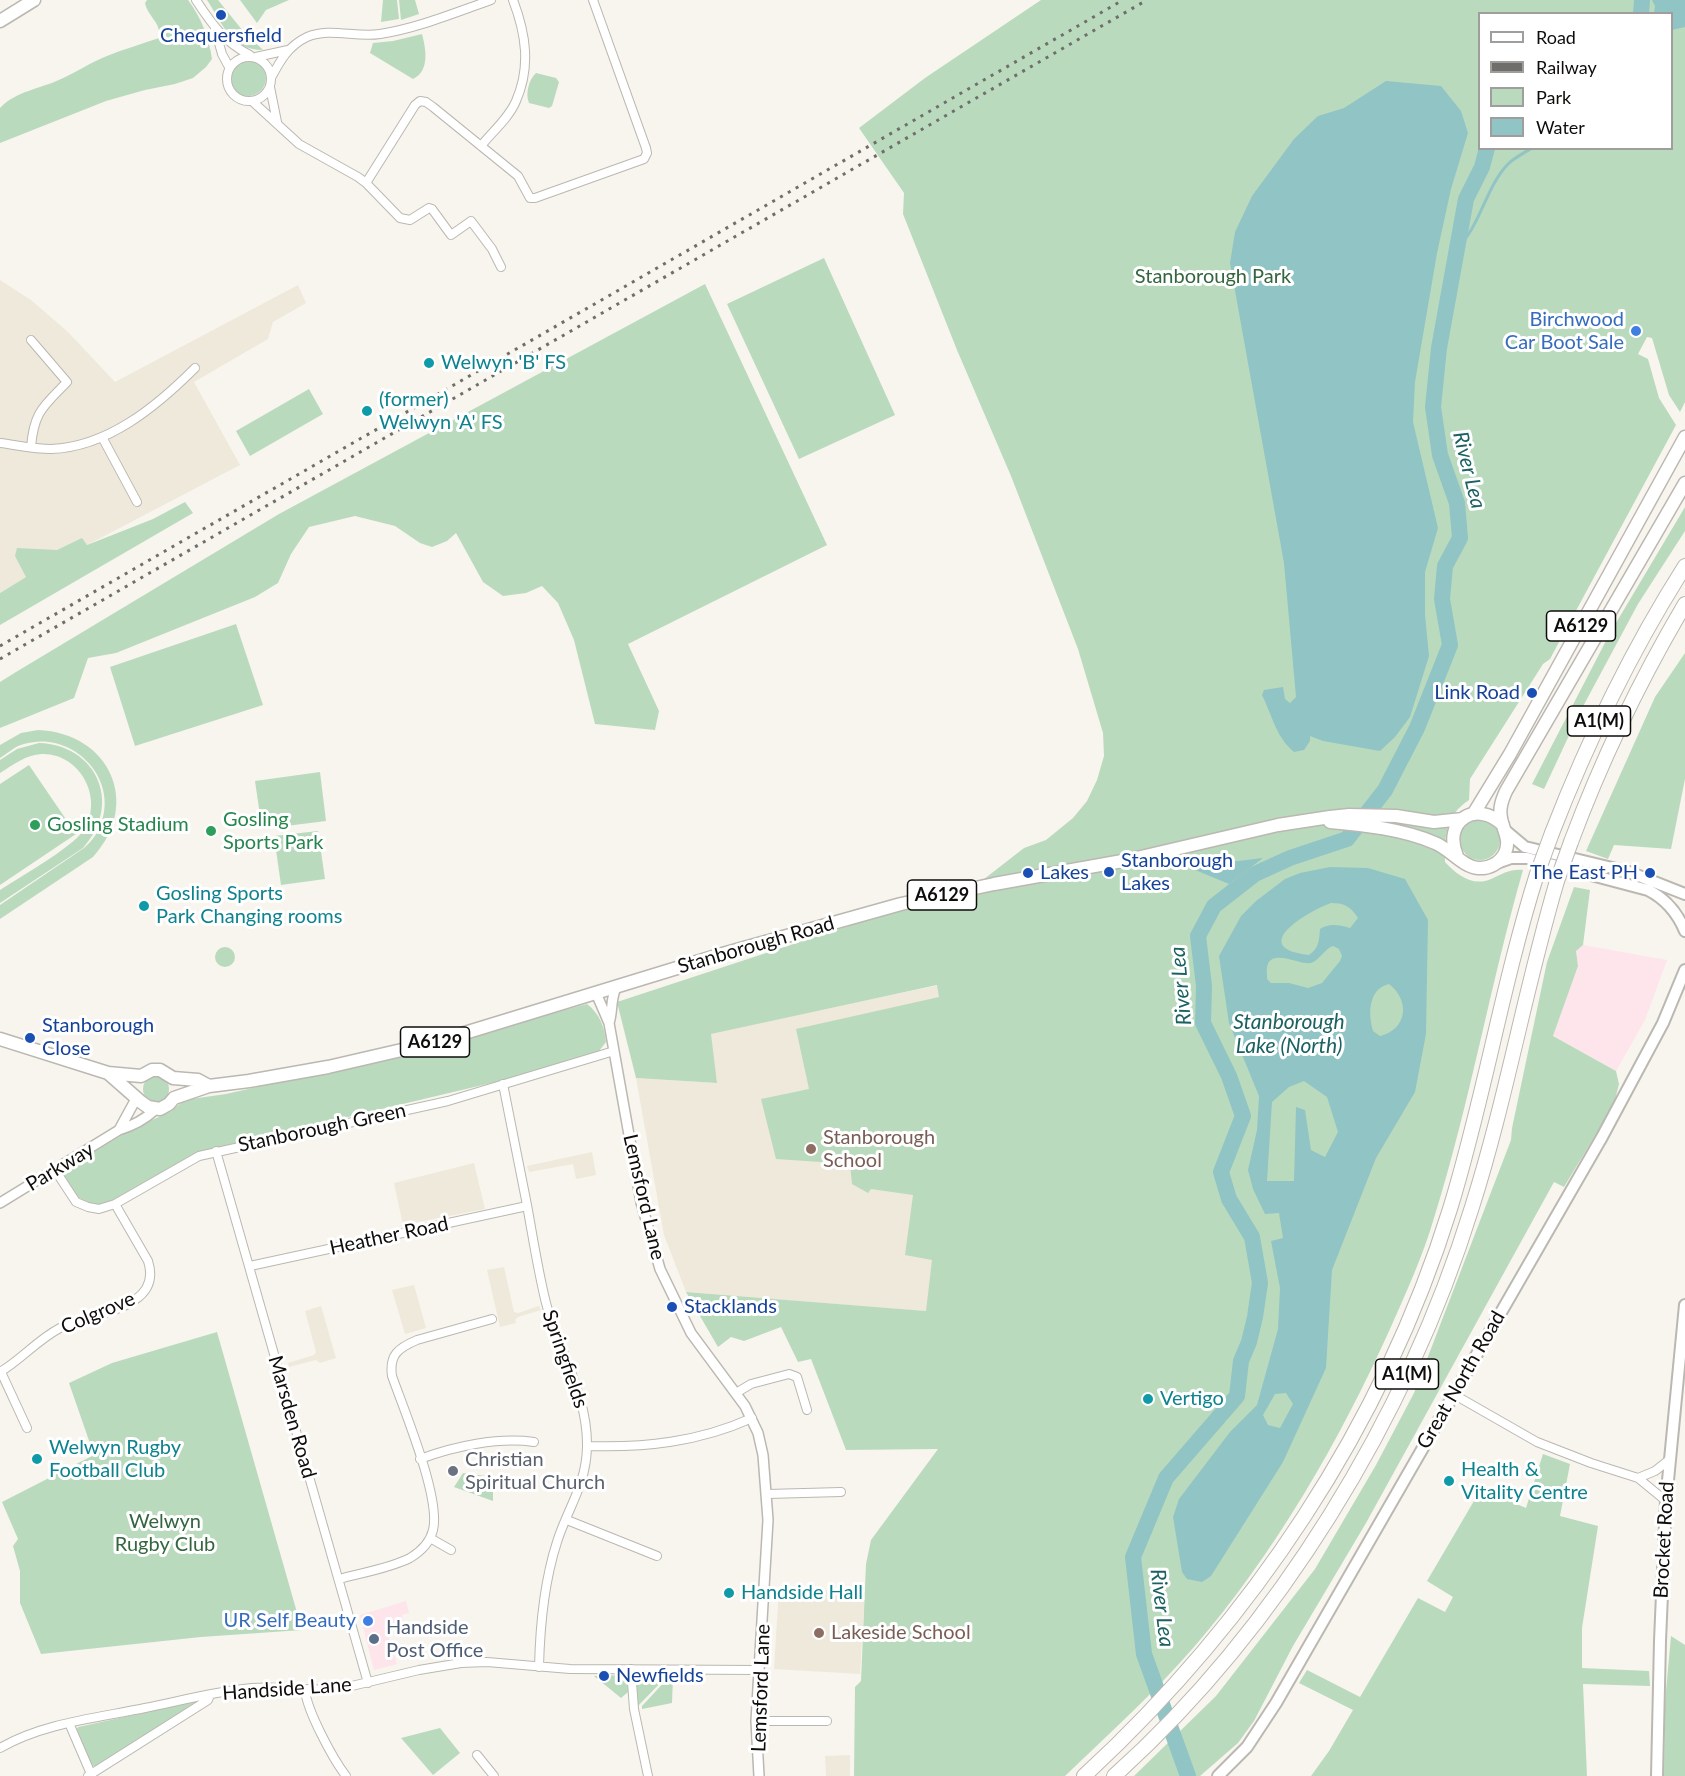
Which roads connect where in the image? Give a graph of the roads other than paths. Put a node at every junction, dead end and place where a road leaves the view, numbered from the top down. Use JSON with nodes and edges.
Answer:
{"nodes":[{"id":1,"x":34,"y":0,"type":"edge"},
{"id":2,"x":196,"y":0,"type":"edge"},
{"id":3,"x":490,"y":0,"type":"edge"},
{"id":4,"x":513,"y":0,"type":"edge"},
{"id":5,"x":593,"y":0,"type":"edge"},
{"id":6,"x":0,"y":21,"type":"edge"},
{"id":7,"x":215,"y":28,"type":"junction"},
{"id":8,"x":288,"y":50,"type":"junction"},
{"id":9,"x":254,"y":57,"type":"junction"},
{"id":10,"x":229,"y":68,"type":"junction"},
{"id":11,"x":271,"y":82,"type":"junction"},
{"id":12,"x":252,"y":101,"type":"junction"},
{"id":13,"x":278,"y":124,"type":"junction"},
{"id":14,"x":481,"y":146,"type":"junction"},
{"id":15,"x":366,"y":183,"type":"junction"},
{"id":16,"x":501,"y":267,"type":"dead end"},
{"id":17,"x":31,"y":340,"type":"dead end"},
{"id":18,"x":195,"y":368,"type":"dead end"},
{"id":19,"x":1685,"y":436,"type":"edge"},
{"id":20,"x":102,"y":437,"type":"junction"},
{"id":21,"x":0,"y":443,"type":"edge"},
{"id":22,"x":31,"y":447,"type":"junction"},
{"id":23,"x":1685,"y":483,"type":"edge"},
{"id":24,"x":137,"y":502,"type":"dead end"},
{"id":25,"x":1685,"y":566,"type":"edge"},
{"id":26,"x":1685,"y":604,"type":"edge"},
{"id":27,"x":1685,"y":613,"type":"edge"},
{"id":28,"x":1667,"y":635,"type":"junction"},
{"id":29,"x":1468,"y":816,"type":"junction"},
{"id":30,"x":1347,"y":819,"type":"junction"},
{"id":31,"x":1504,"y":828,"type":"junction"},
{"id":32,"x":1457,"y":855,"type":"junction"},
{"id":33,"x":1497,"y":863,"type":"junction"},
{"id":34,"x":1685,"y":894,"type":"edge"},
{"id":35,"x":1685,"y":931,"type":"edge"},
{"id":36,"x":1685,"y":972,"type":"edge"},
{"id":37,"x":616,"y":987,"type":"junction"},
{"id":38,"x":596,"y":993,"type":"junction"},
{"id":39,"x":609,"y":1023,"type":"junction"},
{"id":40,"x":0,"y":1040,"type":"edge"},
{"id":41,"x":614,"y":1051,"type":"junction"},
{"id":42,"x":108,"y":1073,"type":"junction"},
{"id":43,"x":141,"y":1076,"type":"junction"},
{"id":44,"x":173,"y":1078,"type":"junction"},
{"id":45,"x":503,"y":1084,"type":"junction"},
{"id":46,"x":209,"y":1086,"type":"junction"},
{"id":47,"x":137,"y":1097,"type":"junction"},
{"id":48,"x":174,"y":1098,"type":"junction"},
{"id":49,"x":155,"y":1110,"type":"junction"},
{"id":50,"x":119,"y":1130,"type":"junction"},
{"id":51,"x":216,"y":1151,"type":"junction"},
{"id":52,"x":55,"y":1170,"type":"junction"},
{"id":53,"x":0,"y":1203,"type":"edge"},
{"id":54,"x":115,"y":1204,"type":"junction"},
{"id":55,"x":527,"y":1206,"type":"junction"},
{"id":56,"x":250,"y":1266,"type":"junction"},
{"id":57,"x":1685,"y":1305,"type":"edge"},
{"id":58,"x":492,"y":1319,"type":"dead end"},
{"id":59,"x":1,"y":1372,"type":"edge"},
{"id":60,"x":736,"y":1393,"type":"junction"},
{"id":61,"x":1453,"y":1394,"type":"junction"},
{"id":62,"x":807,"y":1410,"type":"dead end"},
{"id":63,"x":752,"y":1418,"type":"junction"},
{"id":64,"x":27,"y":1428,"type":"dead end"},
{"id":65,"x":534,"y":1442,"type":"dead end"},
{"id":66,"x":587,"y":1446,"type":"junction"},
{"id":67,"x":420,"y":1459,"type":"junction"},
{"id":68,"x":1669,"y":1460,"type":"junction"},
{"id":69,"x":1638,"y":1478,"type":"junction"},
{"id":70,"x":841,"y":1492,"type":"dead end"},
{"id":71,"x":767,"y":1494,"type":"junction"},
{"id":72,"x":1666,"y":1501,"type":"junction"},
{"id":73,"x":567,"y":1520,"type":"junction"},
{"id":74,"x":430,"y":1538,"type":"junction"},
{"id":75,"x":451,"y":1550,"type":"dead end"},
{"id":76,"x":657,"y":1556,"type":"dead end"},
{"id":77,"x":339,"y":1579,"type":"junction"},
{"id":78,"x":539,"y":1667,"type":"junction"},
{"id":79,"x":631,"y":1670,"type":"junction"},
{"id":80,"x":759,"y":1670,"type":"junction"},
{"id":81,"x":368,"y":1683,"type":"junction"},
{"id":82,"x":305,"y":1690,"type":"junction"},
{"id":83,"x":210,"y":1695,"type":"junction"},
{"id":84,"x":756,"y":1721,"type":"junction"},
{"id":85,"x":827,"y":1721,"type":"dead end"},
{"id":86,"x":69,"y":1723,"type":"junction"},
{"id":87,"x":0,"y":1748,"type":"edge"},
{"id":88,"x":477,"y":1755,"type":"dead end"},
{"id":89,"x":89,"y":1775,"type":"edge"},
{"id":90,"x":346,"y":1776,"type":"edge"},
{"id":91,"x":494,"y":1776,"type":"edge"},
{"id":92,"x":648,"y":1776,"type":"edge"},
{"id":93,"x":759,"y":1776,"type":"edge"},
{"id":94,"x":1083,"y":1776,"type":"edge"},
{"id":95,"x":1114,"y":1776,"type":"edge"},
{"id":96,"x":1218,"y":1776,"type":"edge"},
{"id":97,"x":1658,"y":1776,"type":"edge"}],
"edges":[{"from":1,"to":6,"type":"main road"},
{"from":2,"to":7,"type":"street"},
{"from":3,"to":8,"type":"street"},
{"from":4,"to":14,"type":"street"},
{"from":5,"to":14,"type":"street"},
{"from":7,"to":9,"type":"street"},
{"from":7,"to":10,"type":"street"},
{"from":8,"to":9,"type":"street"},
{"from":8,"to":11,"type":"street"},
{"from":9,"to":10,"type":"street"},
{"from":9,"to":11,"type":"street"},
{"from":10,"to":12,"type":"street"},
{"from":11,"to":12,"type":"street"},
{"from":11,"to":13,"type":"street"},
{"from":12,"to":13,"type":"street"},
{"from":13,"to":15,"type":"street"},
{"from":14,"to":15,"type":"street"},
{"from":15,"to":16,"type":"street"},
{"from":17,"to":22,"type":"street"},
{"from":18,"to":20,"type":"street"},
{"from":19,"to":29,"type":"main road","number":"A6129"},
{"from":20,"to":22,"type":"street"},
{"from":20,"to":24,"type":"street"},
{"from":21,"to":22,"type":"street"},
{"from":23,"to":31,"type":"main road","number":"A6129"},
{"from":25,"to":94,"type":"highway","number":"A1(M)","bridge":true},
{"from":26,"to":28,"type":"highway","number":"A1(M)"},
{"from":27,"to":28,"type":"highway","number":"A1(M)"},
{"from":28,"to":95,"type":"highway","number":"A1(M)","bridge":true},
{"from":29,"to":30,"type":"main road","number":"A6129"},
{"from":29,"to":31,"type":"main road"},
{"from":29,"to":32,"type":"main road"},
{"from":30,"to":32,"type":"main road","number":"A6129"},
{"from":30,"to":37,"type":"main road","name":"Stanborough Road","number":"A6129"},
{"from":31,"to":33,"type":"main road"},
{"from":31,"to":34,"type":"main road"},
{"from":32,"to":33,"type":"main road"},
{"from":33,"to":35,"type":"main road"},
{"from":36,"to":61,"type":"main road","name":"Great North Road"},
{"from":37,"to":38,"type":"main road","name":"Stanborough Road","number":"A6129"},
{"from":37,"to":39,"type":"street","name":"Lemsford Lane"},
{"from":38,"to":39,"type":"street","name":"Lemsford Lane"},
{"from":38,"to":46,"type":"main road","name":"Stanborough Road","number":"A6129"},
{"from":39,"to":41,"type":"street","name":"Lemsford Lane"},
{"from":40,"to":42,"type":"main road","name":"Stanborough Road"},
{"from":41,"to":45,"type":"street","name":"Stanborough Green"},
{"from":41,"to":60,"type":"street","name":"Lemsford Lane"},
{"from":42,"to":43,"type":"main road","name":"Stanborough Road"},
{"from":42,"to":47,"type":"main road","name":"Stanborough Road"},
{"from":43,"to":44,"type":"main road","name":"Stanborough Road"},
{"from":43,"to":47,"type":"main road"},
{"from":44,"to":46,"type":"main road","name":"Stanborough Road","number":"A6129"},
{"from":44,"to":48,"type":"main road"},
{"from":45,"to":51,"type":"street","name":"Stanborough Green"},
{"from":45,"to":55,"type":"street","name":"Springfields"},
{"from":46,"to":48,"type":"main road","name":"Stanborough Road","number":"A6129"},
{"from":47,"to":49,"type":"main road","name":"Stanborough Road"},
{"from":47,"to":50,"type":"street","name":"Parkway"},
{"from":48,"to":49,"type":"main road","name":"Stanborough Road"},
{"from":49,"to":50,"type":"street","name":"Parkway"},
{"from":50,"to":52,"type":"street","name":"Parkway"},
{"from":51,"to":54,"type":"street","name":"Stanborough Green"},
{"from":51,"to":56,"type":"street","name":"Marsden Road"},
{"from":52,"to":53,"type":"street","name":"Parkway"},
{"from":52,"to":54,"type":"street","name":"Stanborough Green"},
{"from":54,"to":59,"type":"street","name":"Colgrove"},
{"from":55,"to":56,"type":"street","name":"Heather Road"},
{"from":55,"to":66,"type":"street","name":"Springfields"},
{"from":56,"to":77,"type":"street","name":"Marsden Road"},
{"from":57,"to":68,"type":"main road","name":"Brocket Road"},
{"from":58,"to":67,"type":"street"},
{"from":59,"to":64,"type":"street"},
{"from":60,"to":62,"type":"street"},
{"from":60,"to":63,"type":"street","name":"Lemsford Lane"},
{"from":61,"to":69,"type":"street"},
{"from":61,"to":96,"type":"main road","name":"Great North Road"},
{"from":63,"to":66,"type":"street"},
{"from":63,"to":71,"type":"street","name":"Lemsford Lane"},
{"from":65,"to":67,"type":"street"},
{"from":66,"to":73,"type":"street","name":"Springfields"},
{"from":67,"to":74,"type":"street"},
{"from":68,"to":69,"type":"street"},
{"from":68,"to":72,"type":"main road","name":"Brocket Road"},
{"from":69,"to":72,"type":"street"},
{"from":70,"to":71,"type":"street"},
{"from":71,"to":80,"type":"street","name":"Lemsford Lane"},
{"from":72,"to":97,"type":"main road","name":"Brocket Road"},
{"from":73,"to":76,"type":"street"},
{"from":73,"to":78,"type":"street","name":"Springfields"},
{"from":74,"to":75,"type":"street"},
{"from":74,"to":77,"type":"street"},
{"from":77,"to":81,"type":"street","name":"Marsden Road"},
{"from":78,"to":79,"type":"street","name":"Handside Lane"},
{"from":78,"to":81,"type":"street","name":"Handside Lane"},
{"from":79,"to":80,"type":"street","name":"Handside Lane"},
{"from":79,"to":92,"type":"street"},
{"from":80,"to":84,"type":"street","name":"Lemsford Lane"},
{"from":81,"to":82,"type":"street","name":"Handside Lane"},
{"from":82,"to":83,"type":"street","name":"Handside Lane"},
{"from":82,"to":90,"type":"street"},
{"from":83,"to":86,"type":"street","name":"Handside Lane"},
{"from":83,"to":89,"type":"street"},
{"from":84,"to":85,"type":"street"},
{"from":84,"to":93,"type":"street","name":"Lemsford Lane"},
{"from":86,"to":87,"type":"street","name":"Handside Lane"},
{"from":86,"to":89,"type":"street"},
{"from":88,"to":91,"type":"street"}]}
